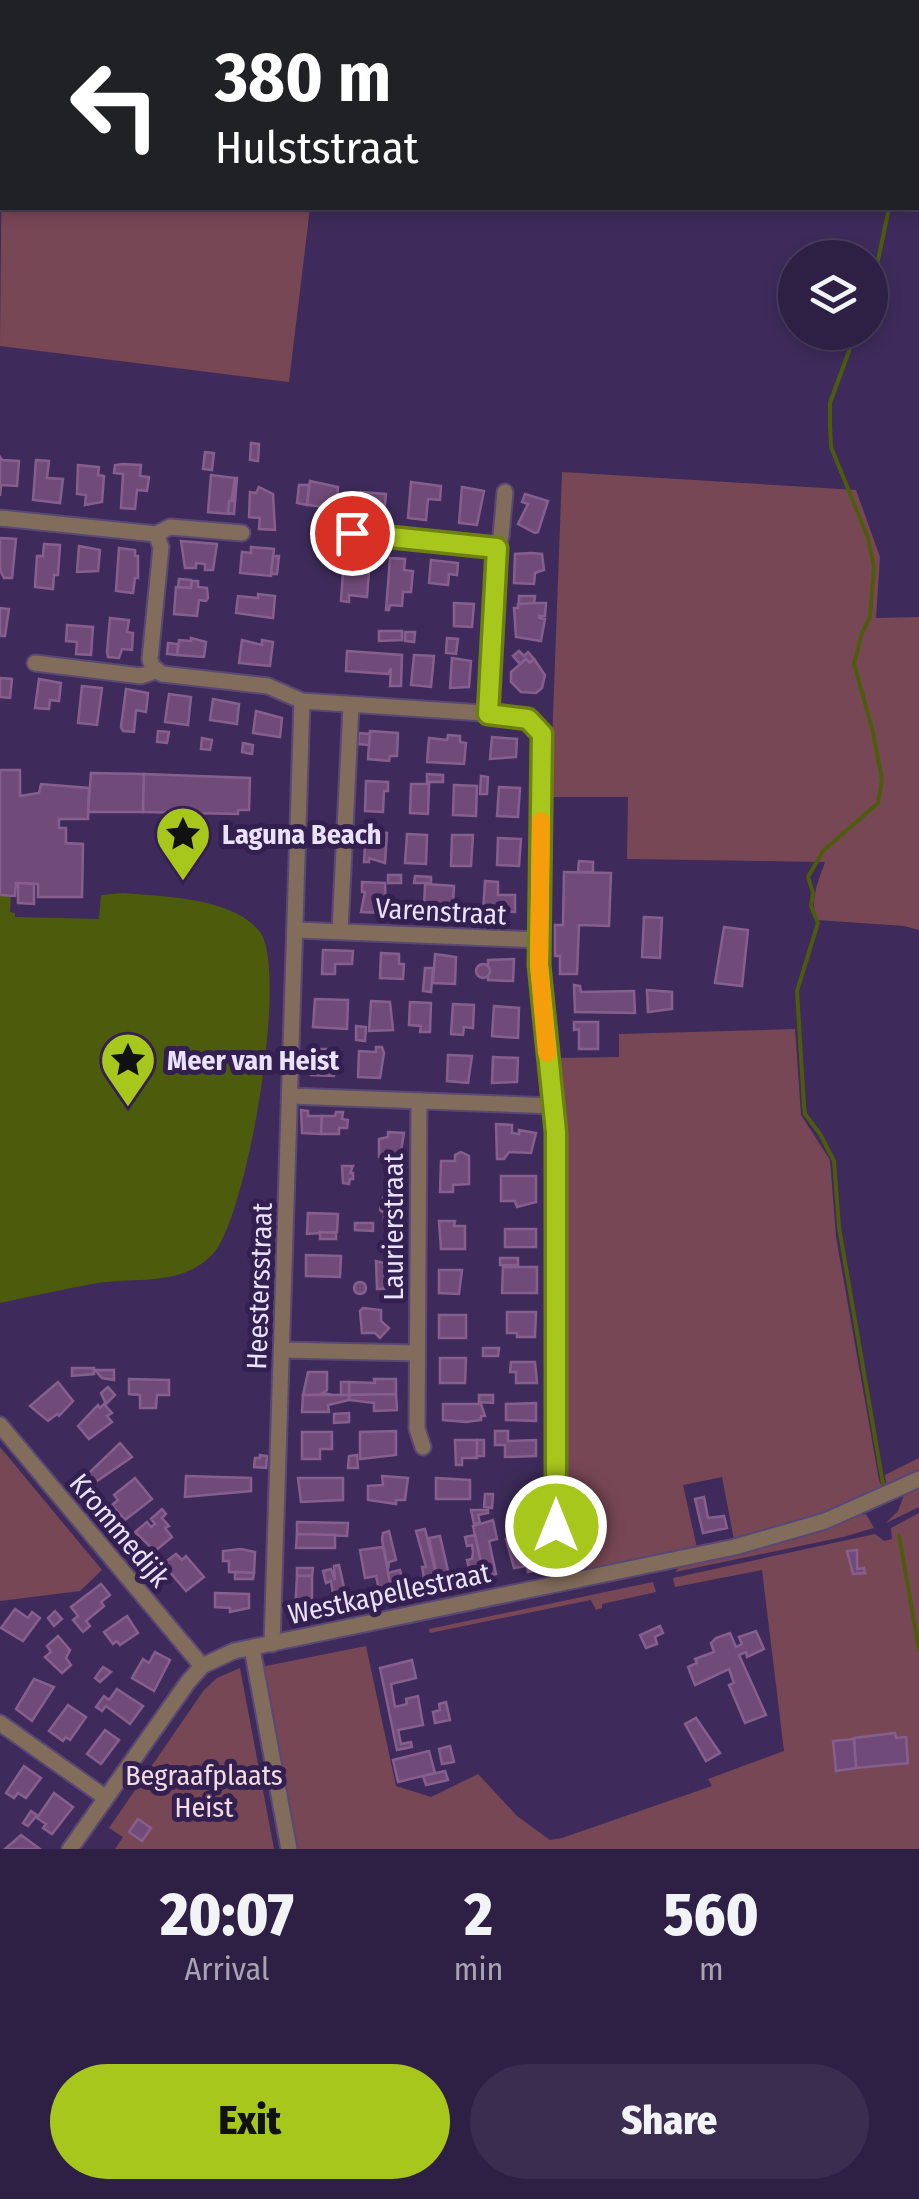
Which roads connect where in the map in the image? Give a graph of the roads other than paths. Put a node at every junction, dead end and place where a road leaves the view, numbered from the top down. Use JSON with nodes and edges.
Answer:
{"nodes":[{"id":1,"x":506,"y":492,"type":"dead end"},
{"id":2,"x":0,"y":518,"type":"edge"},
{"id":3,"x":242,"y":533,"type":"dead end"},
{"id":4,"x":156,"y":534,"type":"junction"},
{"id":5,"x":352,"y":547,"type":"dead end"},
{"id":6,"x":497,"y":548,"type":"junction"},
{"id":7,"x":35,"y":664,"type":"dead end"},
{"id":8,"x":156,"y":671,"type":"junction"},
{"id":9,"x":302,"y":701,"type":"junction"},
{"id":10,"x":351,"y":705,"type":"junction"},
{"id":11,"x":488,"y":714,"type":"junction"},
{"id":12,"x":296,"y":930,"type":"junction"},
{"id":13,"x":340,"y":931,"type":"junction"},
{"id":14,"x":539,"y":940,"type":"junction"},
{"id":15,"x":290,"y":1096,"type":"junction"},
{"id":16,"x":419,"y":1101,"type":"junction"},
{"id":17,"x":555,"y":1106,"type":"junction"},
{"id":18,"x":282,"y":1350,"type":"junction"},
{"id":19,"x":417,"y":1353,"type":"junction"},
{"id":20,"x":0,"y":1425,"type":"edge"},
{"id":21,"x":423,"y":1447,"type":"dead end"},
{"id":22,"x":919,"y":1479,"type":"edge"},
{"id":23,"x":560,"y":1583,"type":"junction"},
{"id":24,"x":272,"y":1644,"type":"junction"},
{"id":25,"x":252,"y":1648,"type":"junction"},
{"id":26,"x":202,"y":1666,"type":"junction"},
{"id":27,"x":0,"y":1723,"type":"edge"},
{"id":28,"x":106,"y":1798,"type":"junction"},
{"id":29,"x":70,"y":1849,"type":"edge"},
{"id":30,"x":288,"y":1849,"type":"edge"}],
"edges":[{"from":1,"to":6,"type":"street"},
{"from":2,"to":4,"type":"street"},
{"from":3,"to":4,"type":"street"},
{"from":4,"to":8,"type":"street"},
{"from":5,"to":6,"type":"street"},
{"from":6,"to":11,"type":"street"},
{"from":7,"to":8,"type":"street"},
{"from":8,"to":9,"type":"street"},
{"from":9,"to":10,"type":"street"},
{"from":9,"to":12,"type":"street","name":"Heestersstraat"},
{"from":10,"to":11,"type":"street"},
{"from":10,"to":13,"type":"street"},
{"from":11,"to":14,"type":"street"},
{"from":12,"to":13,"type":"street"},
{"from":12,"to":15,"type":"street","name":"Heestersstraat"},
{"from":13,"to":14,"type":"street","name":"Varenstraat"},
{"from":14,"to":17,"type":"street"},
{"from":15,"to":16,"type":"street"},
{"from":15,"to":18,"type":"street","name":"Heestersstraat"},
{"from":16,"to":17,"type":"street"},
{"from":16,"to":19,"type":"street","name":"Laurierstraat"},
{"from":17,"to":23,"type":"street"},
{"from":18,"to":19,"type":"street"},
{"from":18,"to":24,"type":"street","name":"Heestersstraat"},
{"from":19,"to":21,"type":"street","name":"Laurierstraat"},
{"from":20,"to":26,"type":"street","name":"Krommedijk"},
{"from":22,"to":23,"type":"street","name":"Westkapellestraat"},
{"from":23,"to":24,"type":"street","name":"Westkapellestraat"},
{"from":24,"to":25,"type":"street","name":"Westkapellestraat"},
{"from":25,"to":26,"type":"street","name":"Westkapellestraat"},
{"from":25,"to":30,"type":"street"},
{"from":26,"to":28,"type":"street"},
{"from":27,"to":28,"type":"street"},
{"from":28,"to":29,"type":"street"}]}
